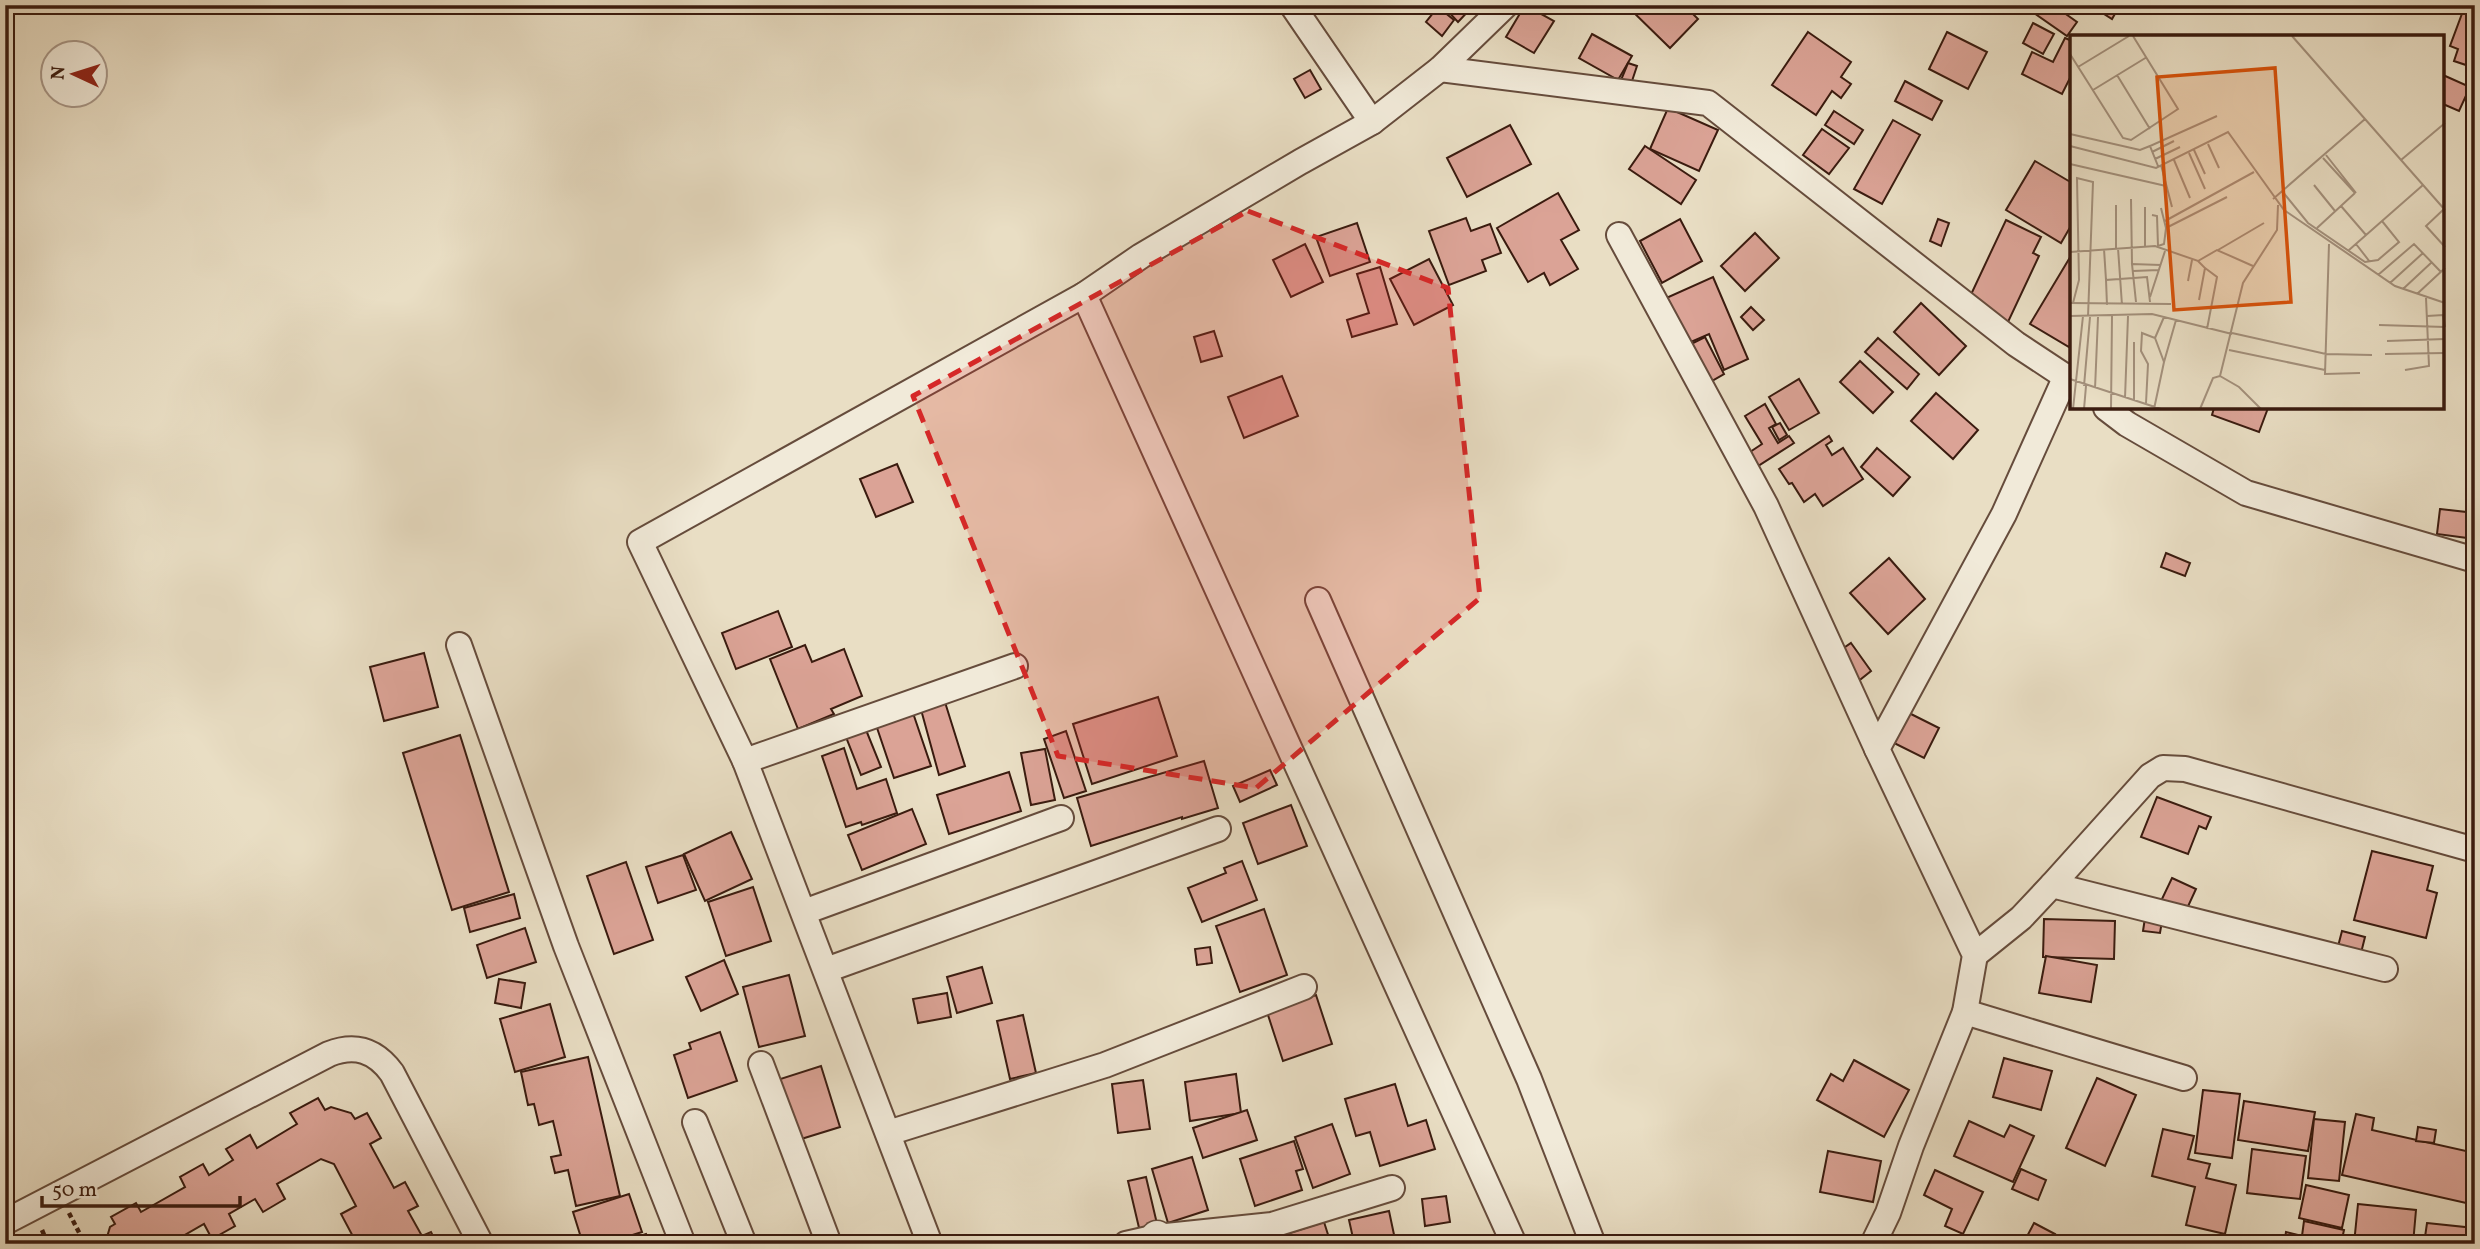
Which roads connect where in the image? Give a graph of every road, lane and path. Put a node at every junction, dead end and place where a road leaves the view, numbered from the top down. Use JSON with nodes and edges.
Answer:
{"nodes":[{"id":1,"x":1506,"y":5,"type":"edge"},
{"id":2,"x":1298,"y":7,"type":"edge"},
{"id":3,"x":1440,"y":69,"type":"junction"},
{"id":4,"x":1372,"y":122,"type":"junction"},
{"id":5,"x":1619,"y":235,"type":"dead end"},
{"id":6,"x":1084,"y":295,"type":"junction"},
{"id":7,"x":2069,"y":379,"type":"edge"},
{"id":8,"x":2109,"y":410,"type":"edge"},
{"id":9,"x":2475,"y":561,"type":"edge"},
{"id":10,"x":1318,"y":600,"type":"dead end"},
{"id":11,"x":459,"y":645,"type":"dead end"},
{"id":12,"x":1015,"y":666,"type":"dead end"},
{"id":13,"x":1877,"y":749,"type":"junction"},
{"id":14,"x":745,"y":761,"type":"junction"},
{"id":15,"x":1061,"y":818,"type":"dead end"},
{"id":16,"x":1218,"y":829,"type":"dead end"},
{"id":17,"x":2475,"y":850,"type":"edge"},
{"id":18,"x":2052,"y":885,"type":"junction"},
{"id":19,"x":804,"y":912,"type":"junction"},
{"id":20,"x":1975,"y":955,"type":"junction"},
{"id":21,"x":2385,"y":969,"type":"dead end"},
{"id":22,"x":826,"y":970,"type":"junction"},
{"id":23,"x":1304,"y":987,"type":"dead end"},
{"id":24,"x":1965,"y":1012,"type":"junction"},
{"id":25,"x":761,"y":1064,"type":"dead end"},
{"id":26,"x":2183,"y":1078,"type":"dead end"},
{"id":27,"x":695,"y":1122,"type":"dead end"},
{"id":28,"x":888,"y":1133,"type":"junction"},
{"id":29,"x":1392,"y":1188,"type":"dead end"},
{"id":30,"x":5,"y":1222,"type":"edge"},
{"id":31,"x":1157,"y":1240,"type":"edge"},
{"id":32,"x":481,"y":1244,"type":"edge"},
{"id":33,"x":683,"y":1244,"type":"edge"},
{"id":34,"x":744,"y":1244,"type":"edge"},
{"id":35,"x":829,"y":1244,"type":"edge"},
{"id":36,"x":930,"y":1244,"type":"edge"},
{"id":37,"x":1126,"y":1244,"type":"edge"},
{"id":38,"x":1514,"y":1244,"type":"edge"},
{"id":39,"x":1593,"y":1244,"type":"edge"},
{"id":40,"x":1873,"y":1244,"type":"edge"}],
"edges":[{"from":1,"to":3,"type":"street"},
{"from":2,"to":4,"type":"street"},
{"from":3,"to":4,"type":"street"},
{"from":3,"to":7,"type":"street"},
{"from":4,"to":6,"type":"street"},
{"from":5,"to":13,"type":"street"},
{"from":6,"to":14,"type":"street"},
{"from":6,"to":38,"type":"street"},
{"from":7,"to":13,"type":"street"},
{"from":8,"to":9,"type":"street"},
{"from":10,"to":39,"type":"street"},
{"from":11,"to":33,"type":"street"},
{"from":12,"to":14,"type":"street"},
{"from":13,"to":20,"type":"street"},
{"from":14,"to":19,"type":"street"},
{"from":15,"to":19,"type":"street"},
{"from":16,"to":22,"type":"street"},
{"from":17,"to":18,"type":"street"},
{"from":18,"to":20,"type":"street"},
{"from":18,"to":21,"type":"street"},
{"from":19,"to":22,"type":"street"},
{"from":20,"to":24,"type":"street"},
{"from":22,"to":28,"type":"street"},
{"from":23,"to":28,"type":"street"},
{"from":24,"to":26,"type":"street"},
{"from":24,"to":40,"type":"street"},
{"from":25,"to":35,"type":"street"},
{"from":27,"to":34,"type":"street"},
{"from":28,"to":36,"type":"street"},
{"from":29,"to":31,"type":"street"},
{"from":30,"to":32,"type":"street"},
{"from":31,"to":37,"type":"street"}]}
